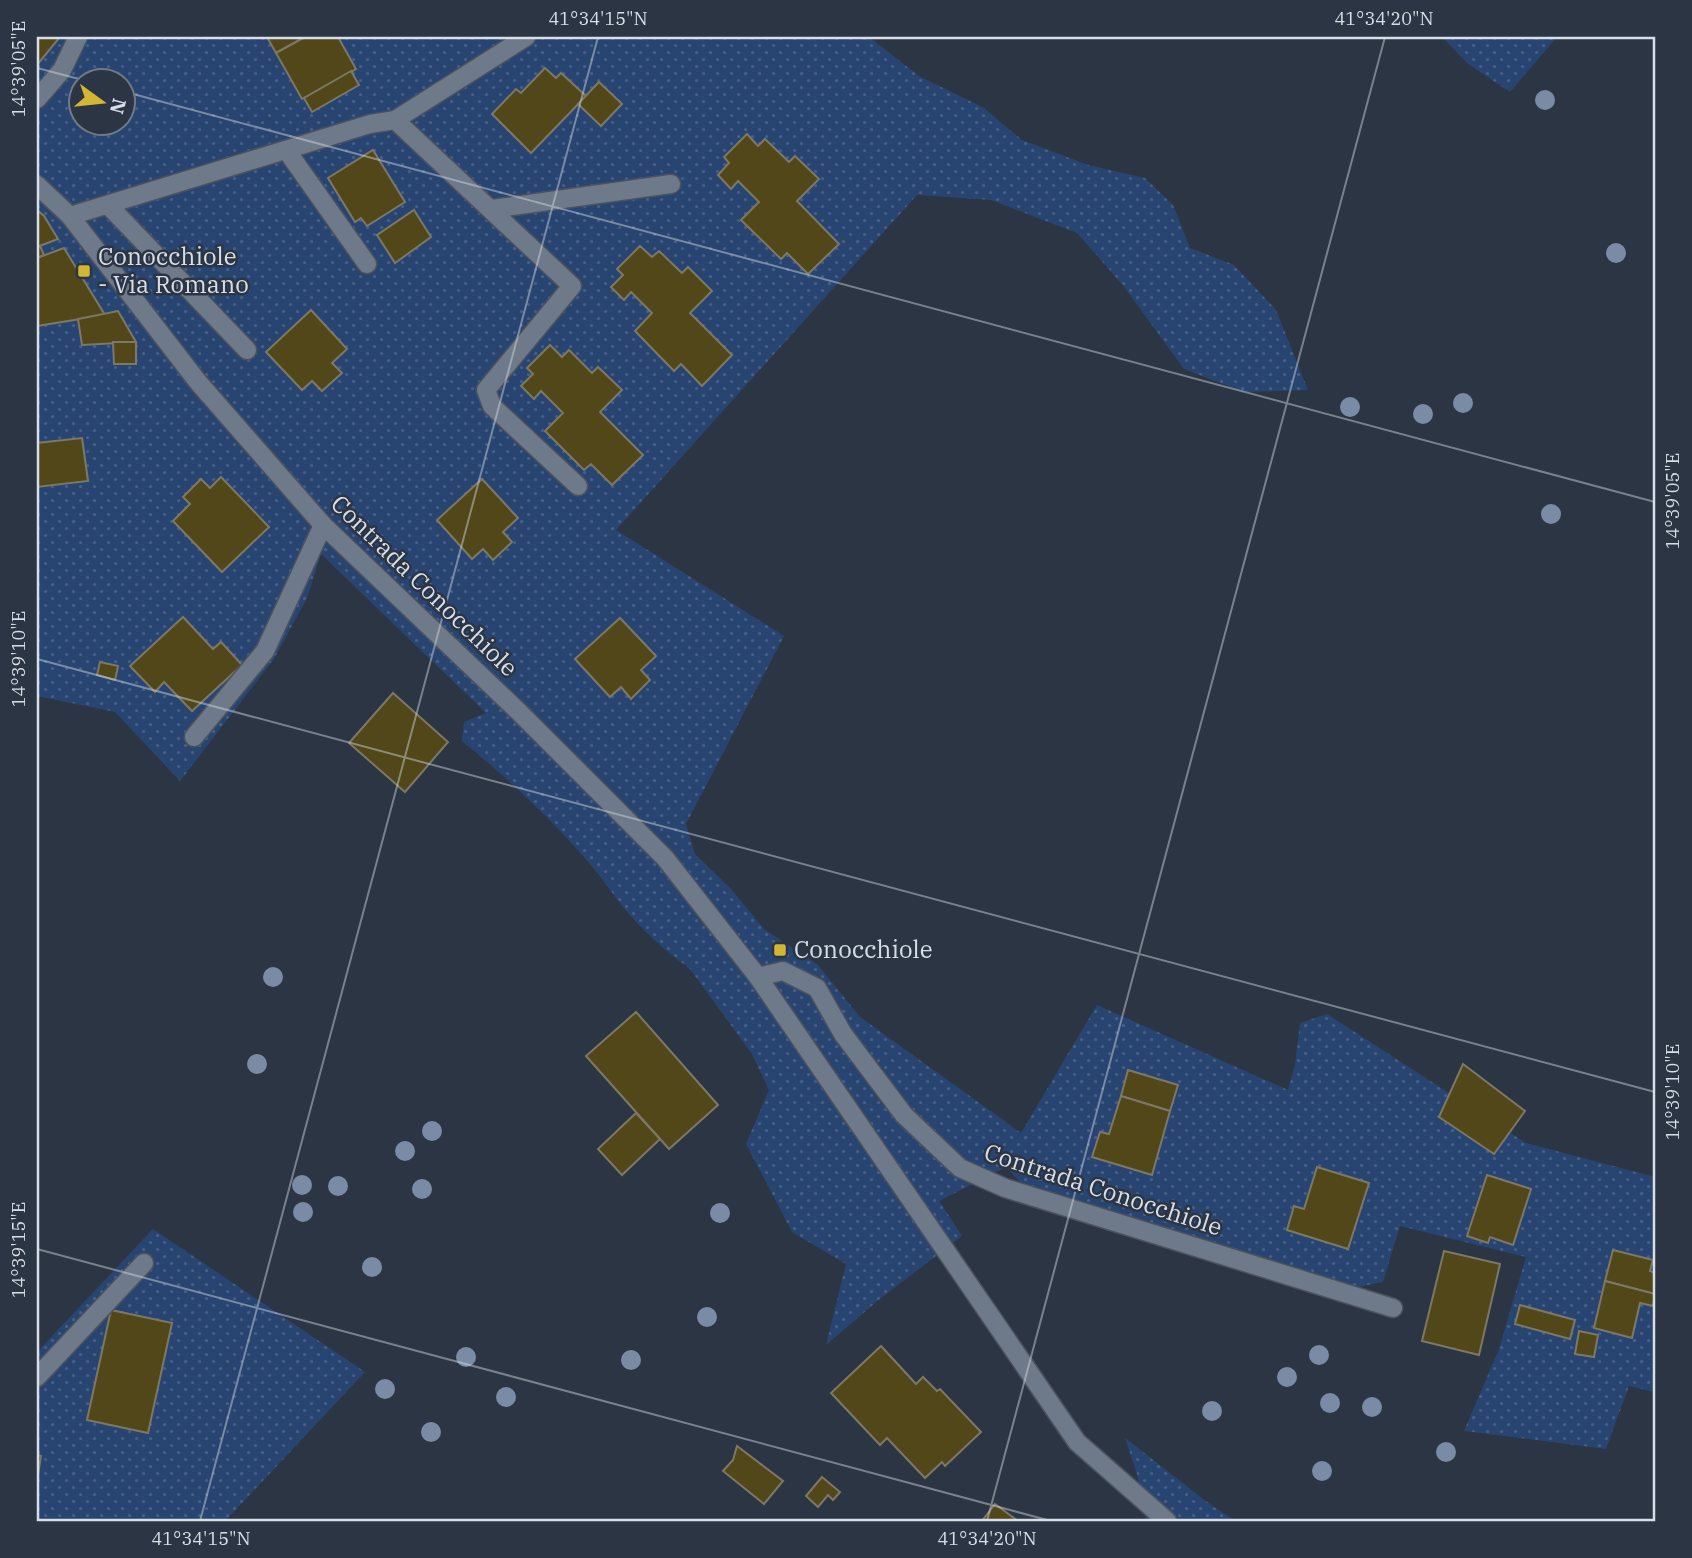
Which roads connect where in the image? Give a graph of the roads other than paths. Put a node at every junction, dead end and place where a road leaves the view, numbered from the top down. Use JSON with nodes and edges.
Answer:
{"nodes":[{"id":1,"x":78,"y":37,"type":"edge"},
{"id":2,"x":526,"y":37,"type":"edge"},
{"id":3,"x":37,"y":99,"type":"edge"},
{"id":4,"x":395,"y":120,"type":"junction"},
{"id":5,"x":287,"y":150,"type":"junction"},
{"id":6,"x":671,"y":184,"type":"dead end"},
{"id":7,"x":37,"y":185,"type":"edge"},
{"id":8,"x":108,"y":206,"type":"junction"},
{"id":9,"x":492,"y":209,"type":"junction"},
{"id":10,"x":70,"y":216,"type":"junction"},
{"id":11,"x":367,"y":264,"type":"dead end"},
{"id":12,"x":247,"y":350,"type":"dead end"},
{"id":13,"x":578,"y":486,"type":"dead end"},
{"id":14,"x":323,"y":525,"type":"junction"},
{"id":15,"x":194,"y":737,"type":"dead end"},
{"id":16,"x":758,"y":977,"type":"junction"},
{"id":17,"x":144,"y":1263,"type":"dead end"},
{"id":18,"x":1393,"y":1308,"type":"dead end"},
{"id":19,"x":37,"y":1377,"type":"edge"},
{"id":20,"x":1167,"y":1521,"type":"edge"}],
"edges":[{"from":1,"to":3,"type":"street"},
{"from":2,"to":4,"type":"street"},
{"from":4,"to":5,"type":"street"},
{"from":4,"to":9,"type":"street"},
{"from":5,"to":8,"type":"street"},
{"from":5,"to":11,"type":"street"},
{"from":6,"to":9,"type":"street"},
{"from":7,"to":10,"type":"street","name":"Contrada Conocchiole"},
{"from":8,"to":10,"type":"street"},
{"from":8,"to":12,"type":"street"},
{"from":9,"to":13,"type":"street"},
{"from":10,"to":14,"type":"street","name":"Contrada Conocchiole"},
{"from":14,"to":15,"type":"street"},
{"from":14,"to":16,"type":"street","name":"Contrada Conocchiole"},
{"from":16,"to":18,"type":"street","name":"Contrada Conocchiole"},
{"from":16,"to":20,"type":"street","name":"Contrada Conocchiole"},
{"from":17,"to":19,"type":"street"}]}
